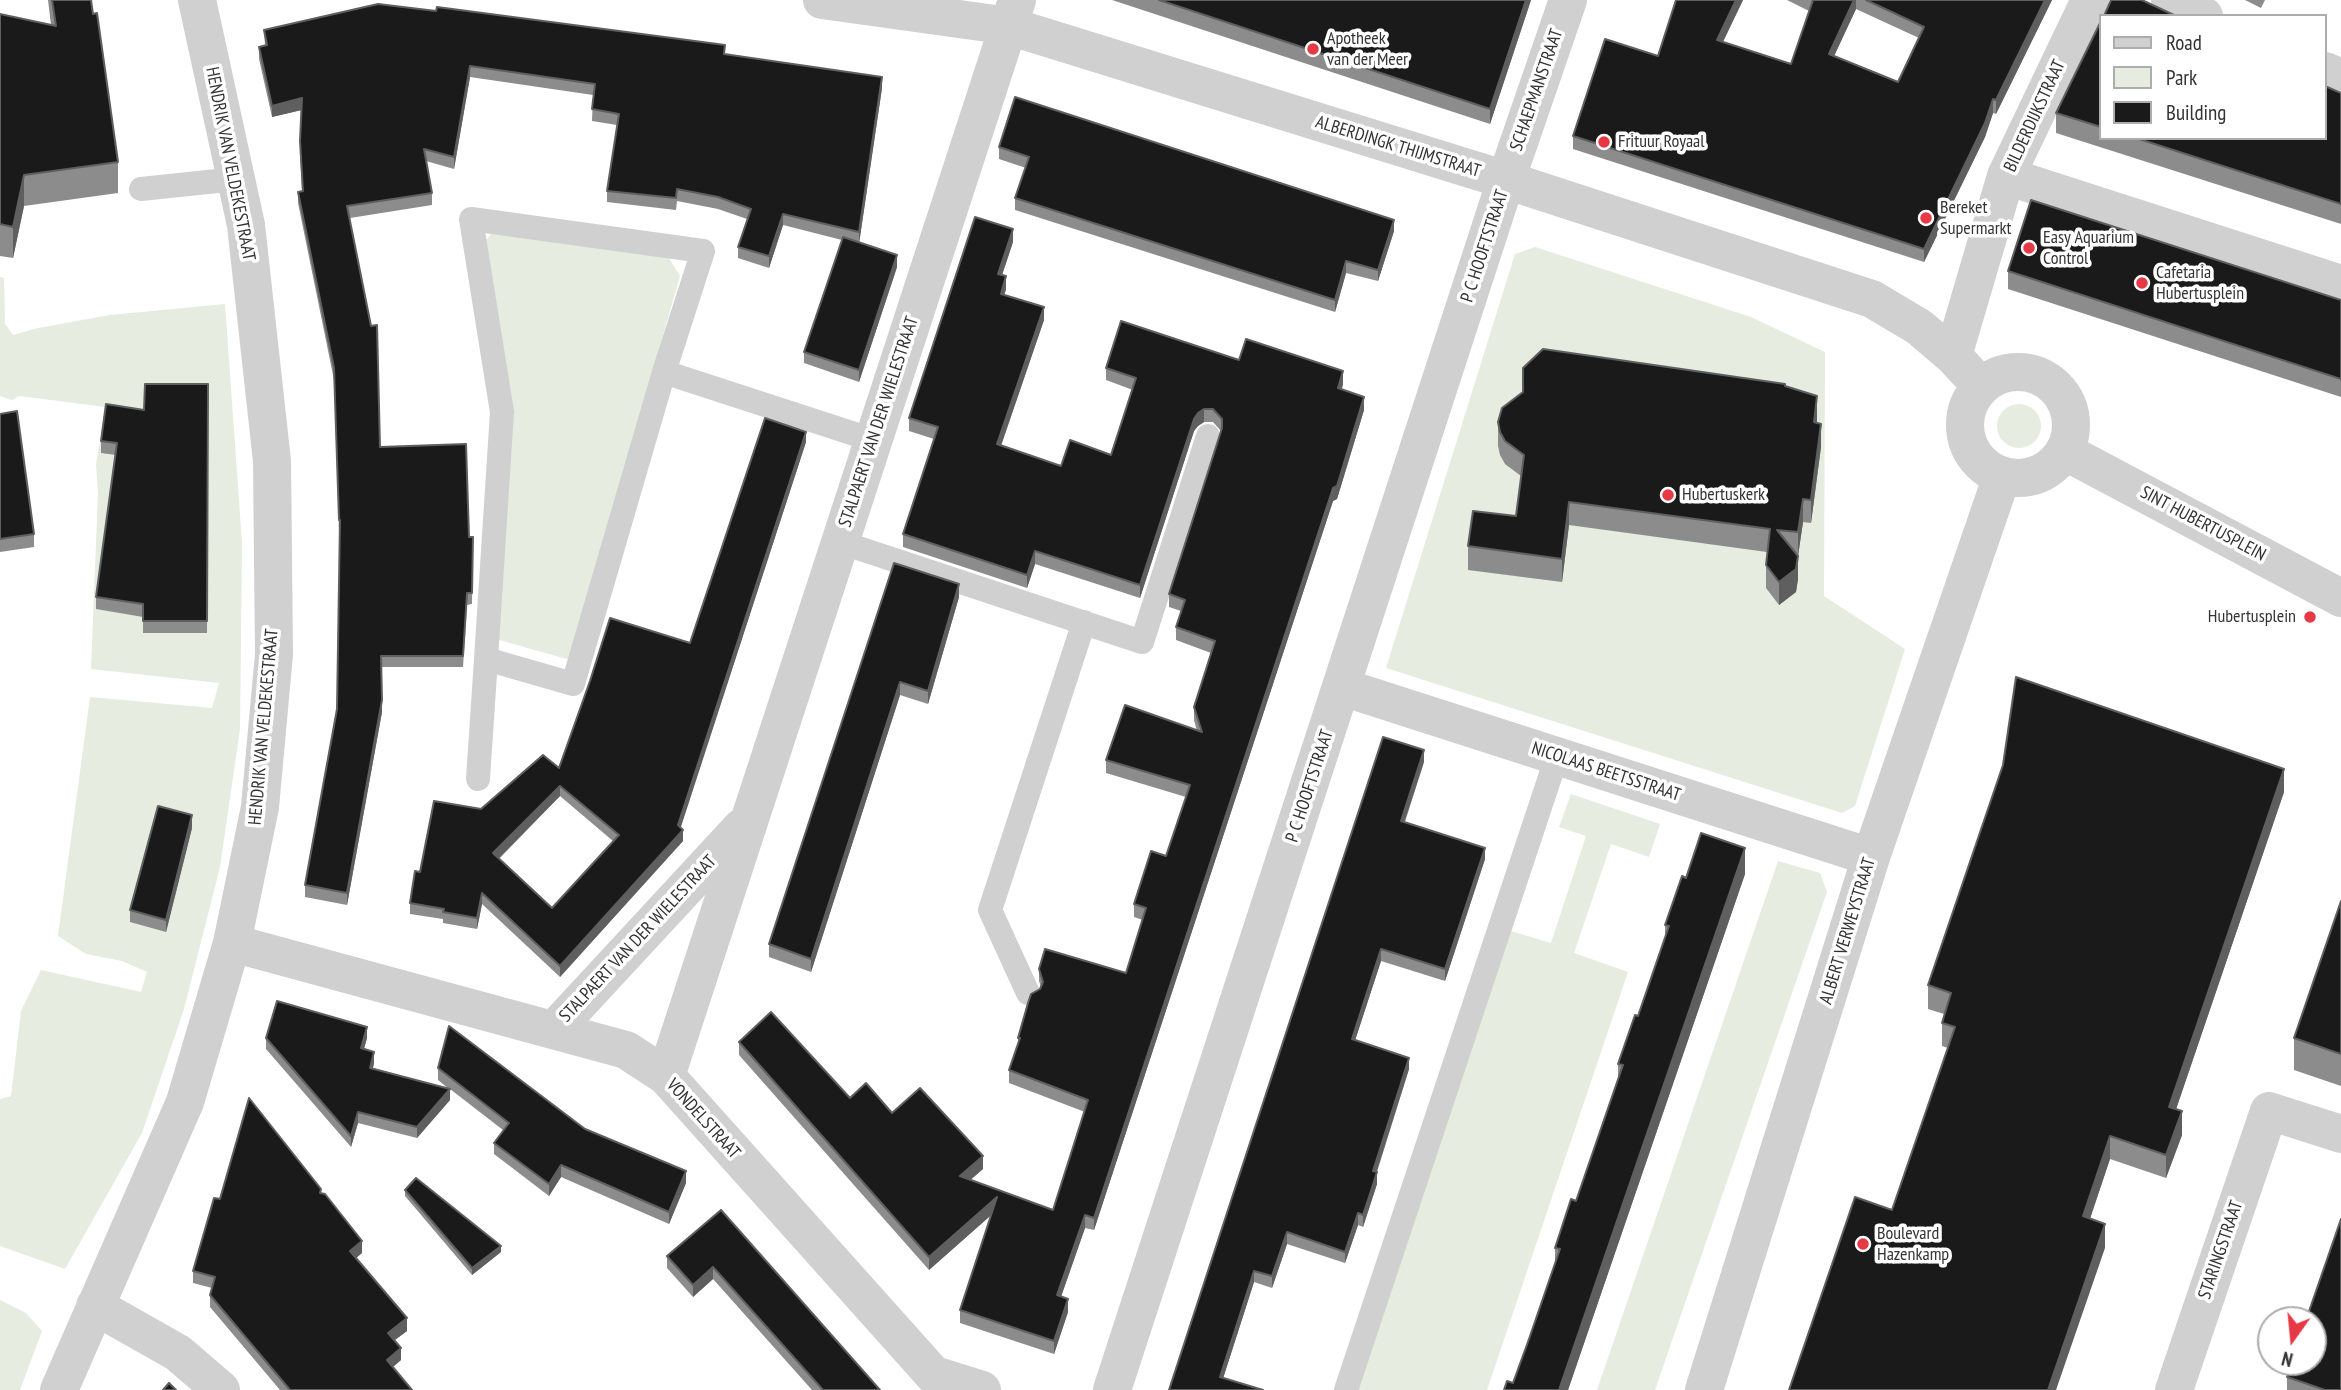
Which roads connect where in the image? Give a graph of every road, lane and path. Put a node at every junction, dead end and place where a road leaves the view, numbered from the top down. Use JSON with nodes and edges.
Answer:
{"nodes":[{"id":1,"x":197,"y":0,"type":"edge"},
{"id":2,"x":822,"y":0,"type":"edge"},
{"id":3,"x":1568,"y":0,"type":"edge"},
{"id":4,"x":2090,"y":0,"type":"edge"},
{"id":5,"x":2170,"y":0,"type":"edge"},
{"id":6,"x":1013,"y":13,"type":"edge"},
{"id":7,"x":2200,"y":14,"type":"edge"},
{"id":8,"x":2006,"y":176,"type":"junction"},
{"id":9,"x":236,"y":179,"type":"junction"},
{"id":10,"x":1506,"y":180,"type":"junction"},
{"id":11,"x":141,"y":189,"type":"dead end"},
{"id":12,"x":2341,"y":284,"type":"edge"},
{"id":13,"x":1953,"y":356,"type":"junction"},
{"id":14,"x":664,"y":372,"type":"junction"},
{"id":15,"x":1981,"y":386,"type":"junction"},
{"id":16,"x":1208,"y":436,"type":"dead end"},
{"id":17,"x":873,"y":440,"type":"junction"},
{"id":18,"x":2064,"y":451,"type":"junction"},
{"id":19,"x":2002,"y":475,"type":"junction"},
{"id":20,"x":840,"y":541,"type":"junction"},
{"id":21,"x":2341,"y":598,"type":"edge"},
{"id":22,"x":1084,"y":622,"type":"junction"},
{"id":23,"x":486,"y":659,"type":"junction"},
{"id":24,"x":1342,"y":687,"type":"junction"},
{"id":25,"x":1557,"y":756,"type":"junction"},
{"id":26,"x":478,"y":779,"type":"dead end"},
{"id":27,"x":750,"y":818,"type":"junction"},
{"id":28,"x":1871,"y":857,"type":"junction"},
{"id":29,"x":232,"y":943,"type":"junction"},
{"id":30,"x":1028,"y":993,"type":"edge"},
{"id":31,"x":554,"y":1030,"type":"junction"},
{"id":32,"x":666,"y":1076,"type":"junction"},
{"id":33,"x":2341,"y":1134,"type":"edge"},
{"id":34,"x":95,"y":1306,"type":"junction"},
{"id":35,"x":940,"y":1382,"type":"edge"},
{"id":36,"x":60,"y":1390,"type":"edge"},
{"id":37,"x":221,"y":1390,"type":"edge"},
{"id":38,"x":982,"y":1390,"type":"edge"},
{"id":39,"x":1112,"y":1390,"type":"edge"},
{"id":40,"x":1346,"y":1390,"type":"edge"},
{"id":41,"x":1704,"y":1390,"type":"edge"},
{"id":42,"x":2174,"y":1390,"type":"edge"}],
"edges":[{"from":1,"to":9,"type":"street","name":"HENDRIK VAN VELDEKESTRAAT"},
{"from":2,"to":6,"type":"street","name":"ALBERDINGK THIJMSTRAAT"},
{"from":3,"to":10,"type":"street","name":"SCHAEPMANSTRAAT"},
{"from":4,"to":8,"type":"street","name":"BILDERDIJKSTRAAT"},
{"from":5,"to":7,"type":"street"},
{"from":6,"to":10,"type":"street","name":"ALBERDINGK THIJMSTRAAT"},
{"from":6,"to":17,"type":"street","name":"STALPAERT VAN DER WIELESTRAAT"},
{"from":8,"to":12,"type":"street"},
{"from":8,"to":13,"type":"street","name":"BILDERDIJKSTRAAT"},
{"from":9,"to":11,"type":"lane"},
{"from":9,"to":29,"type":"street","name":"HENDRIK VAN VELDEKESTRAAT"},
{"from":10,"to":13,"type":"street","name":"ALBERDINGK THIJMSTRAAT"},
{"from":10,"to":24,"type":"street","name":"P C HOOFTSTRAAT"},
{"from":13,"to":15,"type":"street","name":"ALBERDINGK THIJMSTRAAT"},
{"from":14,"to":17,"type":"lane"},
{"from":14,"to":23,"type":"lane"},
{"from":14,"to":23,"type":"lane"},
{"from":15,"to":18,"type":"street"},
{"from":15,"to":19,"type":"street"},
{"from":16,"to":22,"type":"lane"},
{"from":17,"to":20,"type":"street","name":"STALPAERT VAN DER WIELESTRAAT"},
{"from":18,"to":19,"type":"street"},
{"from":18,"to":21,"type":"street","name":"SINT HUBERTUSPLEIN"},
{"from":19,"to":28,"type":"street","name":"ALBERT VERWEYSTRAAT"},
{"from":20,"to":22,"type":"lane"},
{"from":20,"to":27,"type":"street","name":"STALPAERT VAN DER WIELESTRAAT"},
{"from":22,"to":30,"type":"lane"},
{"from":23,"to":26,"type":"lane"},
{"from":24,"to":25,"type":"street","name":"NICOLAAS BEETSSTRAAT"},
{"from":24,"to":39,"type":"street","name":"P C HOOFTSTRAAT"},
{"from":25,"to":28,"type":"street","name":"NICOLAAS BEETSSTRAAT"},
{"from":25,"to":40,"type":"lane"},
{"from":27,"to":31,"type":"street","name":"STALPAERT VAN DER WIELESTRAAT"},
{"from":27,"to":32,"type":"street","name":"STALPAERT VAN DER WIELESTRAAT"},
{"from":28,"to":41,"type":"street","name":"ALBERT VERWEYSTRAAT"},
{"from":29,"to":31,"type":"street","name":"VONDELSTRAAT"},
{"from":29,"to":34,"type":"street","name":"HENDRIK VAN VELDEKESTRAAT"},
{"from":31,"to":32,"type":"street","name":"VONDELSTRAAT"},
{"from":32,"to":35,"type":"street","name":"VONDELSTRAAT"},
{"from":33,"to":42,"type":"street","name":"STARINGSTRAAT"},
{"from":34,"to":36,"type":"street","name":"HENDRIK VAN VELDEKESTRAAT"},
{"from":34,"to":37,"type":"street"},
{"from":35,"to":38,"type":"street","name":"VONDELSTRAAT"}]}
